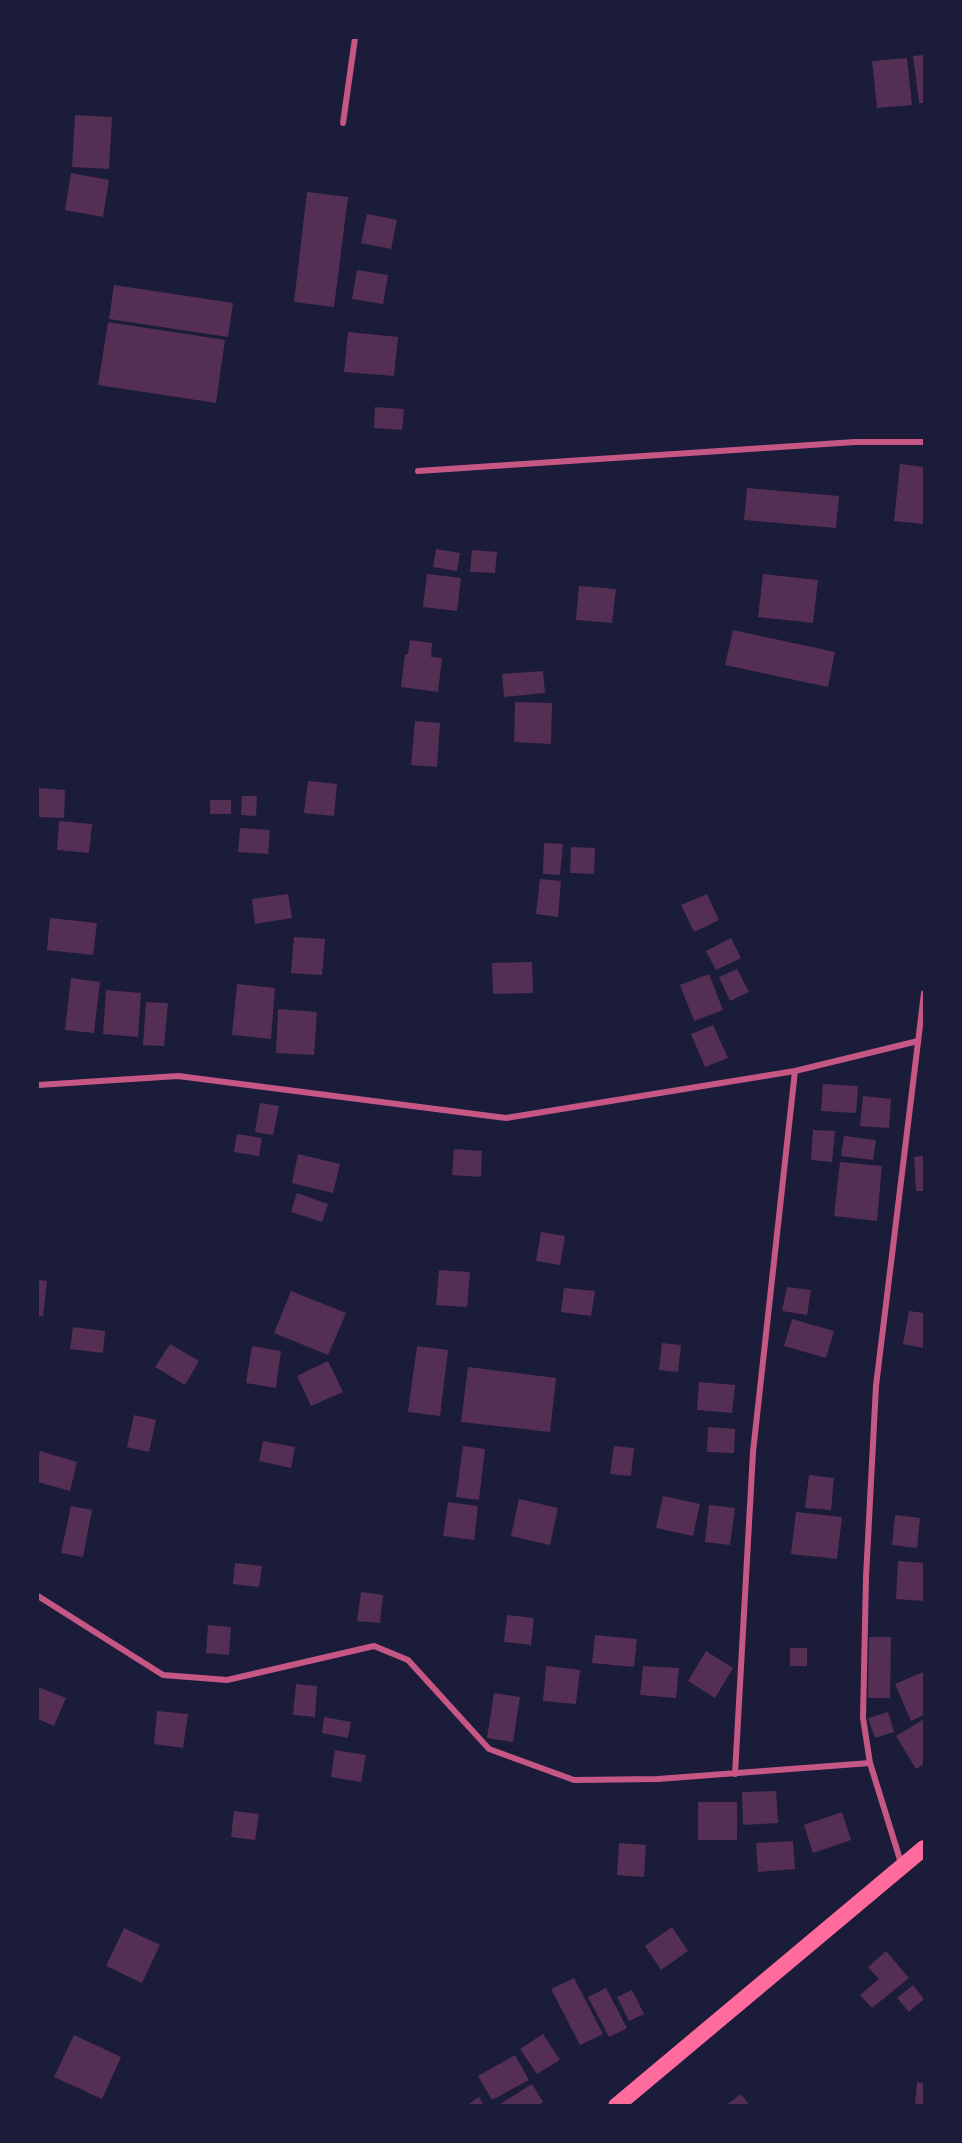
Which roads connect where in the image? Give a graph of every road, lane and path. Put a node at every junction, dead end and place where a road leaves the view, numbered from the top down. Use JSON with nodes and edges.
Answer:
{"nodes":[{"id":1,"x":355,"y":38,"type":"edge"},
{"id":2,"x":343,"y":123,"type":"dead end"},
{"id":3,"x":924,"y":442,"type":"edge"},
{"id":4,"x":418,"y":471,"type":"dead end"},
{"id":5,"x":924,"y":993,"type":"edge"},
{"id":6,"x":918,"y":1041,"type":"junction"},
{"id":7,"x":795,"y":1071,"type":"junction"},
{"id":8,"x":38,"y":1085,"type":"edge"},
{"id":9,"x":38,"y":1596,"type":"edge"},
{"id":10,"x":870,"y":1763,"type":"junction"},
{"id":11,"x":735,"y":1774,"type":"junction"},
{"id":12,"x":924,"y":1848,"type":"edge"},
{"id":13,"x":902,"y":1866,"type":"junction"},
{"id":14,"x":616,"y":2106,"type":"edge"}],
"edges":[{"from":1,"to":2,"type":"street"},
{"from":3,"to":4,"type":"street"},
{"from":5,"to":6,"type":"street"},
{"from":6,"to":7,"type":"street"},
{"from":6,"to":10,"type":"street"},
{"from":7,"to":8,"type":"street"},
{"from":7,"to":11,"type":"street"},
{"from":9,"to":11,"type":"street"},
{"from":10,"to":11,"type":"street"},
{"from":10,"to":13,"type":"street"},
{"from":12,"to":13,"type":"highway"},
{"from":13,"to":14,"type":"highway"}]}
